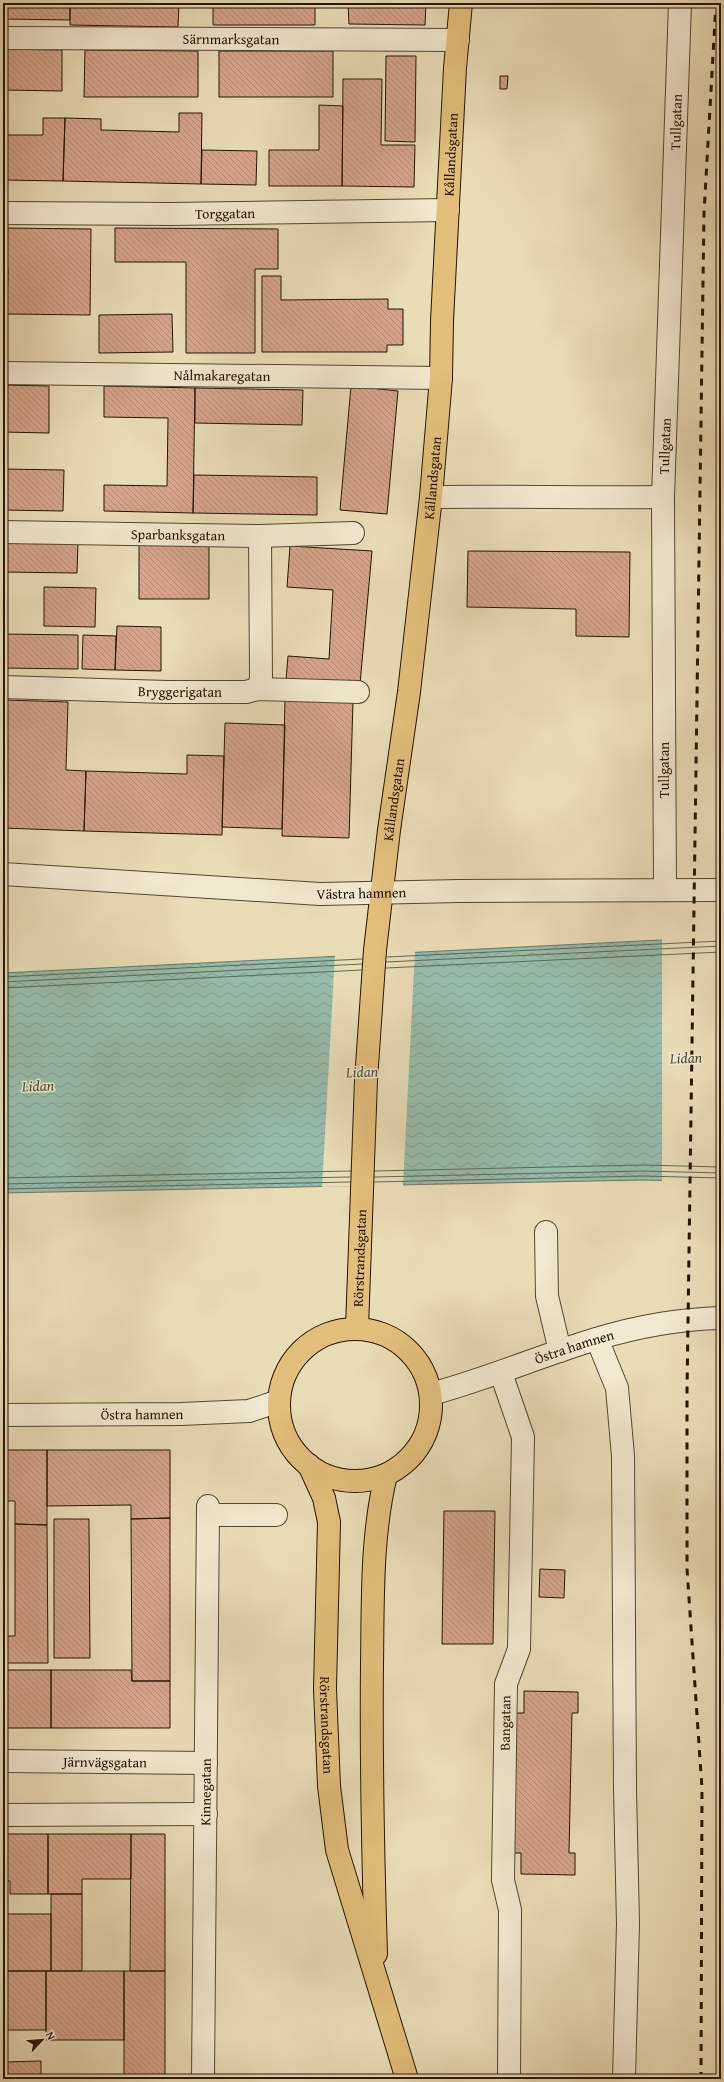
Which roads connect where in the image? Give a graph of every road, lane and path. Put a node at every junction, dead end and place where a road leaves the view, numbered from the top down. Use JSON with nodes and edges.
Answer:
{"nodes":[{"id":1,"x":461,"y":3,"type":"edge"},
{"id":2,"x":680,"y":3,"type":"edge"},
{"id":3,"x":3,"y":38,"type":"edge"},
{"id":4,"x":458,"y":40,"type":"junction"},
{"id":5,"x":448,"y":210,"type":"junction"},
{"id":6,"x":3,"y":213,"type":"edge"},
{"id":7,"x":3,"y":373,"type":"edge"},
{"id":8,"x":441,"y":378,"type":"junction"},
{"id":9,"x":431,"y":497,"type":"junction"},
{"id":10,"x":663,"y":497,"type":"junction"},
{"id":11,"x":3,"y":532,"type":"edge"},
{"id":12,"x":353,"y":533,"type":"dead end"},
{"id":13,"x":260,"y":536,"type":"junction"},
{"id":14,"x":3,"y":687,"type":"edge"},
{"id":15,"x":258,"y":689,"type":"junction"},
{"id":16,"x":358,"y":692,"type":"dead end"},
{"id":17,"x":3,"y":874,"type":"edge"},
{"id":18,"x":665,"y":890,"type":"junction"},
{"id":19,"x":721,"y":890,"type":"edge"},
{"id":20,"x":381,"y":892,"type":"junction"},
{"id":21,"x":375,"y":950,"type":"joint"},
{"id":22,"x":546,"y":1232,"type":"dead end"},
{"id":23,"x":721,"y":1318,"type":"edge"},
{"id":24,"x":357,"y":1328,"type":"junction"},
{"id":25,"x":597,"y":1339,"type":"junction"},
{"id":26,"x":560,"y":1351,"type":"junction"},
{"id":27,"x":501,"y":1373,"type":"junction"},
{"id":28,"x":431,"y":1394,"type":"junction"},
{"id":29,"x":279,"y":1401,"type":"junction"},
{"id":30,"x":3,"y":1415,"type":"edge"},
{"id":31,"x":309,"y":1465,"type":"junction"},
{"id":32,"x":386,"y":1475,"type":"junction"},
{"id":33,"x":276,"y":1515,"type":"dead end"},
{"id":34,"x":3,"y":1762,"type":"edge"},
{"id":35,"x":206,"y":1763,"type":"junction"},
{"id":36,"x":206,"y":1814,"type":"junction"},
{"id":37,"x":3,"y":1815,"type":"edge"},
{"id":38,"x":377,"y":1983,"type":"junction"},
{"id":39,"x":203,"y":2079,"type":"edge"},
{"id":40,"x":407,"y":2079,"type":"edge"},
{"id":41,"x":509,"y":2079,"type":"edge"},
{"id":42,"x":624,"y":2079,"type":"edge"}],
"edges":[{"from":1,"to":4,"type":"main road","name":"Kållandsgatan"},
{"from":2,"to":10,"type":"street","name":"Tullgatan"},
{"from":3,"to":4,"type":"street","name":"Särnmarksgatan"},
{"from":4,"to":5,"type":"main road","name":"Kållandsgatan"},
{"from":5,"to":6,"type":"street","name":"Torggatan"},
{"from":5,"to":8,"type":"main road","name":"Kållandsgatan"},
{"from":7,"to":8,"type":"street","name":"Nålmakaregatan"},
{"from":8,"to":9,"type":"main road","name":"Kållandsgatan"},
{"from":9,"to":10,"type":"street"},
{"from":9,"to":20,"type":"main road","name":"Kållandsgatan"},
{"from":10,"to":18,"type":"street","name":"Tullgatan"},
{"from":11,"to":13,"type":"street","name":"Sparbanksgatan"},
{"from":12,"to":13,"type":"street","name":"Sparbanksgatan"},
{"from":13,"to":15,"type":"street"},
{"from":14,"to":15,"type":"street","name":"Bryggerigatan"},
{"from":15,"to":16,"type":"street","name":"Bryggerigatan"},
{"from":17,"to":20,"type":"street","name":"Västra hamnen"},
{"from":18,"to":19,"type":"street","name":"Västra hamnen"},
{"from":18,"to":20,"type":"street","name":"Västra hamnen"},
{"from":20,"to":21,"type":"main road","name":"Kållandsgatan"},
{"from":21,"to":24,"type":"main road","name":"Rörstrandsgatan"},
{"from":22,"to":26,"type":"street"},
{"from":23,"to":25,"type":"street","name":"Östra hamnen"},
{"from":24,"to":28,"type":"main road"},
{"from":24,"to":29,"type":"main road"},
{"from":25,"to":26,"type":"street","name":"Östra hamnen"},
{"from":25,"to":42,"type":"street"},
{"from":26,"to":27,"type":"street","name":"Östra hamnen"},
{"from":27,"to":28,"type":"street","name":"Östra hamnen"},
{"from":27,"to":41,"type":"street","name":"Bangatan"},
{"from":28,"to":32,"type":"main road"},
{"from":29,"to":30,"type":"street","name":"Östra hamnen"},
{"from":29,"to":31,"type":"main road"},
{"from":31,"to":32,"type":"main road"},
{"from":31,"to":38,"type":"main road","name":"Rörstrandsgatan"},
{"from":32,"to":38,"type":"main road","name":"Rörstrandsgatan"},
{"from":33,"to":35,"type":"street","name":"Kinnegatan"},
{"from":34,"to":35,"type":"street","name":"Järnvägsgatan"},
{"from":35,"to":36,"type":"street","name":"Kinnegatan"},
{"from":36,"to":37,"type":"street"},
{"from":36,"to":39,"type":"street","name":"Kinnegatan"},
{"from":38,"to":40,"type":"main road","name":"Rörstrandsgatan"}]}
